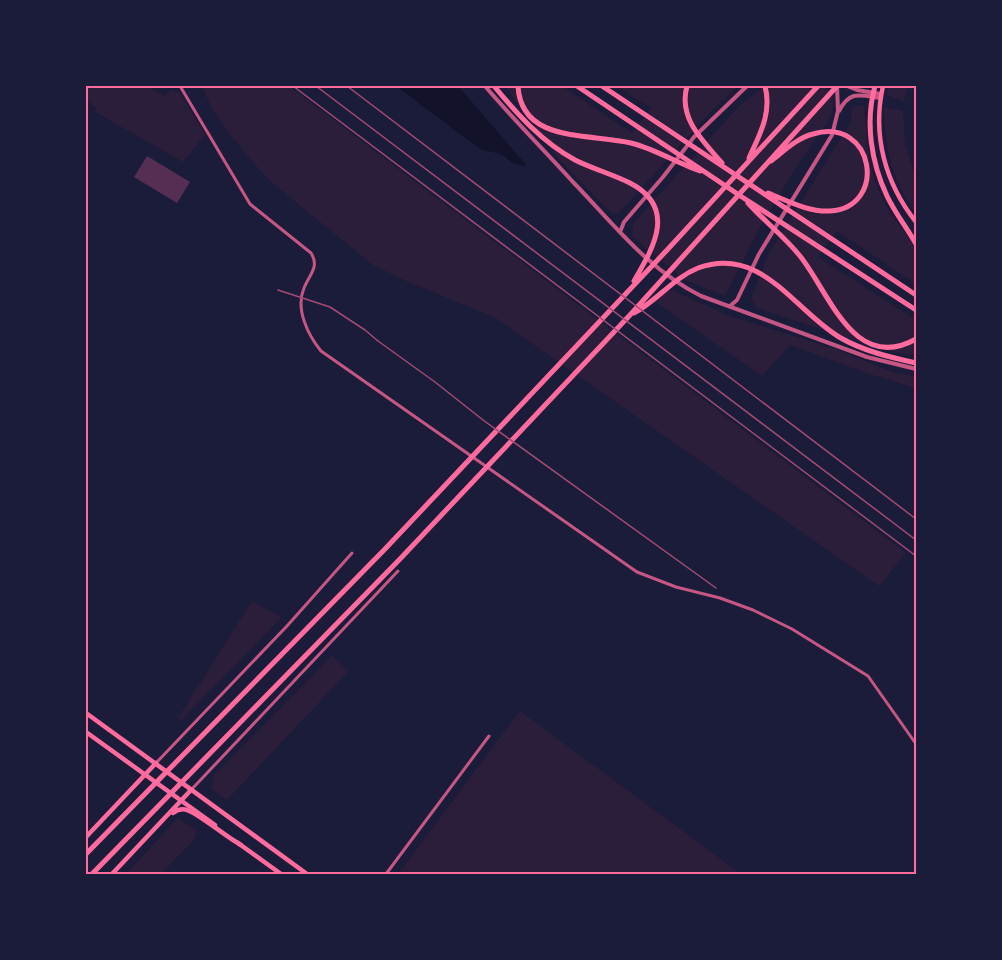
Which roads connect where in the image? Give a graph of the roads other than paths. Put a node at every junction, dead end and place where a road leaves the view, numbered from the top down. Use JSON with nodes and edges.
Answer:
{"nodes":[{"id":1,"x":180,"y":86,"type":"edge"},
{"id":2,"x":485,"y":86,"type":"edge"},
{"id":3,"x":494,"y":86,"type":"edge"},
{"id":4,"x":518,"y":86,"type":"edge"},
{"id":5,"x":577,"y":86,"type":"edge"},
{"id":6,"x":602,"y":86,"type":"edge"},
{"id":7,"x":687,"y":86,"type":"edge"},
{"id":8,"x":747,"y":86,"type":"edge"},
{"id":9,"x":765,"y":86,"type":"edge"},
{"id":10,"x":818,"y":86,"type":"edge"},
{"id":11,"x":837,"y":86,"type":"edge"},
{"id":12,"x":847,"y":86,"type":"edge"},
{"id":13,"x":875,"y":86,"type":"edge"},
{"id":14,"x":883,"y":86,"type":"edge"},
{"id":15,"x":881,"y":96,"type":"junction"},
{"id":16,"x":838,"y":111,"type":"junction"},
{"id":17,"x":746,"y":164,"type":"junction"},
{"id":18,"x":727,"y":168,"type":"junction"},
{"id":19,"x":710,"y":175,"type":"junction"},
{"id":20,"x":754,"y":176,"type":"junction"},
{"id":21,"x":755,"y":187,"type":"junction"},
{"id":22,"x":742,"y":197,"type":"junction"},
{"id":23,"x":916,"y":222,"type":"edge"},
{"id":24,"x":904,"y":224,"type":"junction"},
{"id":25,"x":620,"y":233,"type":"junction"},
{"id":26,"x":916,"y":236,"type":"edge"},
{"id":27,"x":916,"y":244,"type":"edge"},
{"id":28,"x":630,"y":288,"type":"junction"},
{"id":29,"x":916,"y":295,"type":"edge"},
{"id":30,"x":729,"y":307,"type":"junction"},
{"id":31,"x":916,"y":310,"type":"edge"},
{"id":32,"x":630,"y":315,"type":"junction"},
{"id":33,"x":916,"y":339,"type":"edge"},
{"id":34,"x":916,"y":363,"type":"edge"},
{"id":35,"x":916,"y":369,"type":"edge"},
{"id":36,"x":352,"y":553,"type":"dead end"},
{"id":37,"x":398,"y":571,"type":"dead end"},
{"id":38,"x":86,"y":714,"type":"edge"},
{"id":39,"x":86,"y":732,"type":"edge"},
{"id":40,"x":489,"y":736,"type":"dead end"},
{"id":41,"x":916,"y":744,"type":"edge"},
{"id":42,"x":156,"y":763,"type":"junction"},
{"id":43,"x":146,"y":774,"type":"junction"},
{"id":44,"x":192,"y":790,"type":"junction"},
{"id":45,"x":183,"y":800,"type":"junction"},
{"id":46,"x":168,"y":816,"type":"junction"},
{"id":47,"x":86,"y":837,"type":"edge"},
{"id":48,"x":241,"y":844,"type":"junction"},
{"id":49,"x":86,"y":854,"type":"edge"},
{"id":50,"x":93,"y":874,"type":"edge"},
{"id":51,"x":112,"y":874,"type":"edge"},
{"id":52,"x":281,"y":874,"type":"edge"},
{"id":53,"x":307,"y":874,"type":"edge"},
{"id":54,"x":386,"y":874,"type":"edge"}],
"edges":[{"from":1,"to":41,"type":"street"},
{"from":2,"to":25,"type":"street"},
{"from":3,"to":28,"type":"highway"},
{"from":4,"to":19,"type":"highway"},
{"from":5,"to":19,"type":"highway"},
{"from":6,"to":18,"type":"highway"},
{"from":7,"to":18,"type":"highway"},
{"from":8,"to":25,"type":"street"},
{"from":9,"to":17,"type":"highway"},
{"from":10,"to":17,"type":"highway"},
{"from":11,"to":16,"type":"street"},
{"from":11,"to":20,"type":"highway"},
{"from":12,"to":15,"type":"street"},
{"from":13,"to":24,"type":"highway"},
{"from":14,"to":15,"type":"main road"},
{"from":15,"to":16,"type":"street"},
{"from":15,"to":23,"type":"main road"},
{"from":16,"to":30,"type":"street"},
{"from":17,"to":28,"type":"highway"},
{"from":18,"to":21,"type":"highway"},
{"from":19,"to":22,"type":"highway"},
{"from":20,"to":21,"type":"highway"},
{"from":20,"to":32,"type":"highway"},
{"from":21,"to":29,"type":"highway"},
{"from":22,"to":31,"type":"highway"},
{"from":22,"to":33,"type":"highway"},
{"from":24,"to":26,"type":"highway"},
{"from":24,"to":27,"type":"highway"},
{"from":25,"to":30,"type":"street"},
{"from":28,"to":49,"type":"highway"},
{"from":30,"to":35,"type":"street"},
{"from":32,"to":34,"type":"highway"},
{"from":32,"to":50,"type":"highway"},
{"from":36,"to":42,"type":"street"},
{"from":37,"to":44,"type":"street"},
{"from":38,"to":42,"type":"main road"},
{"from":39,"to":43,"type":"main road"},
{"from":40,"to":54,"type":"street"},
{"from":42,"to":43,"type":"main road"},
{"from":42,"to":44,"type":"main road"},
{"from":43,"to":45,"type":"main road"},
{"from":43,"to":47,"type":"main road"},
{"from":44,"to":45,"type":"main road"},
{"from":44,"to":53,"type":"main road"},
{"from":45,"to":46,"type":"main road"},
{"from":45,"to":48,"type":"main road"},
{"from":46,"to":48,"type":"main road"},
{"from":46,"to":51,"type":"main road"},
{"from":48,"to":52,"type":"main road"}]}
